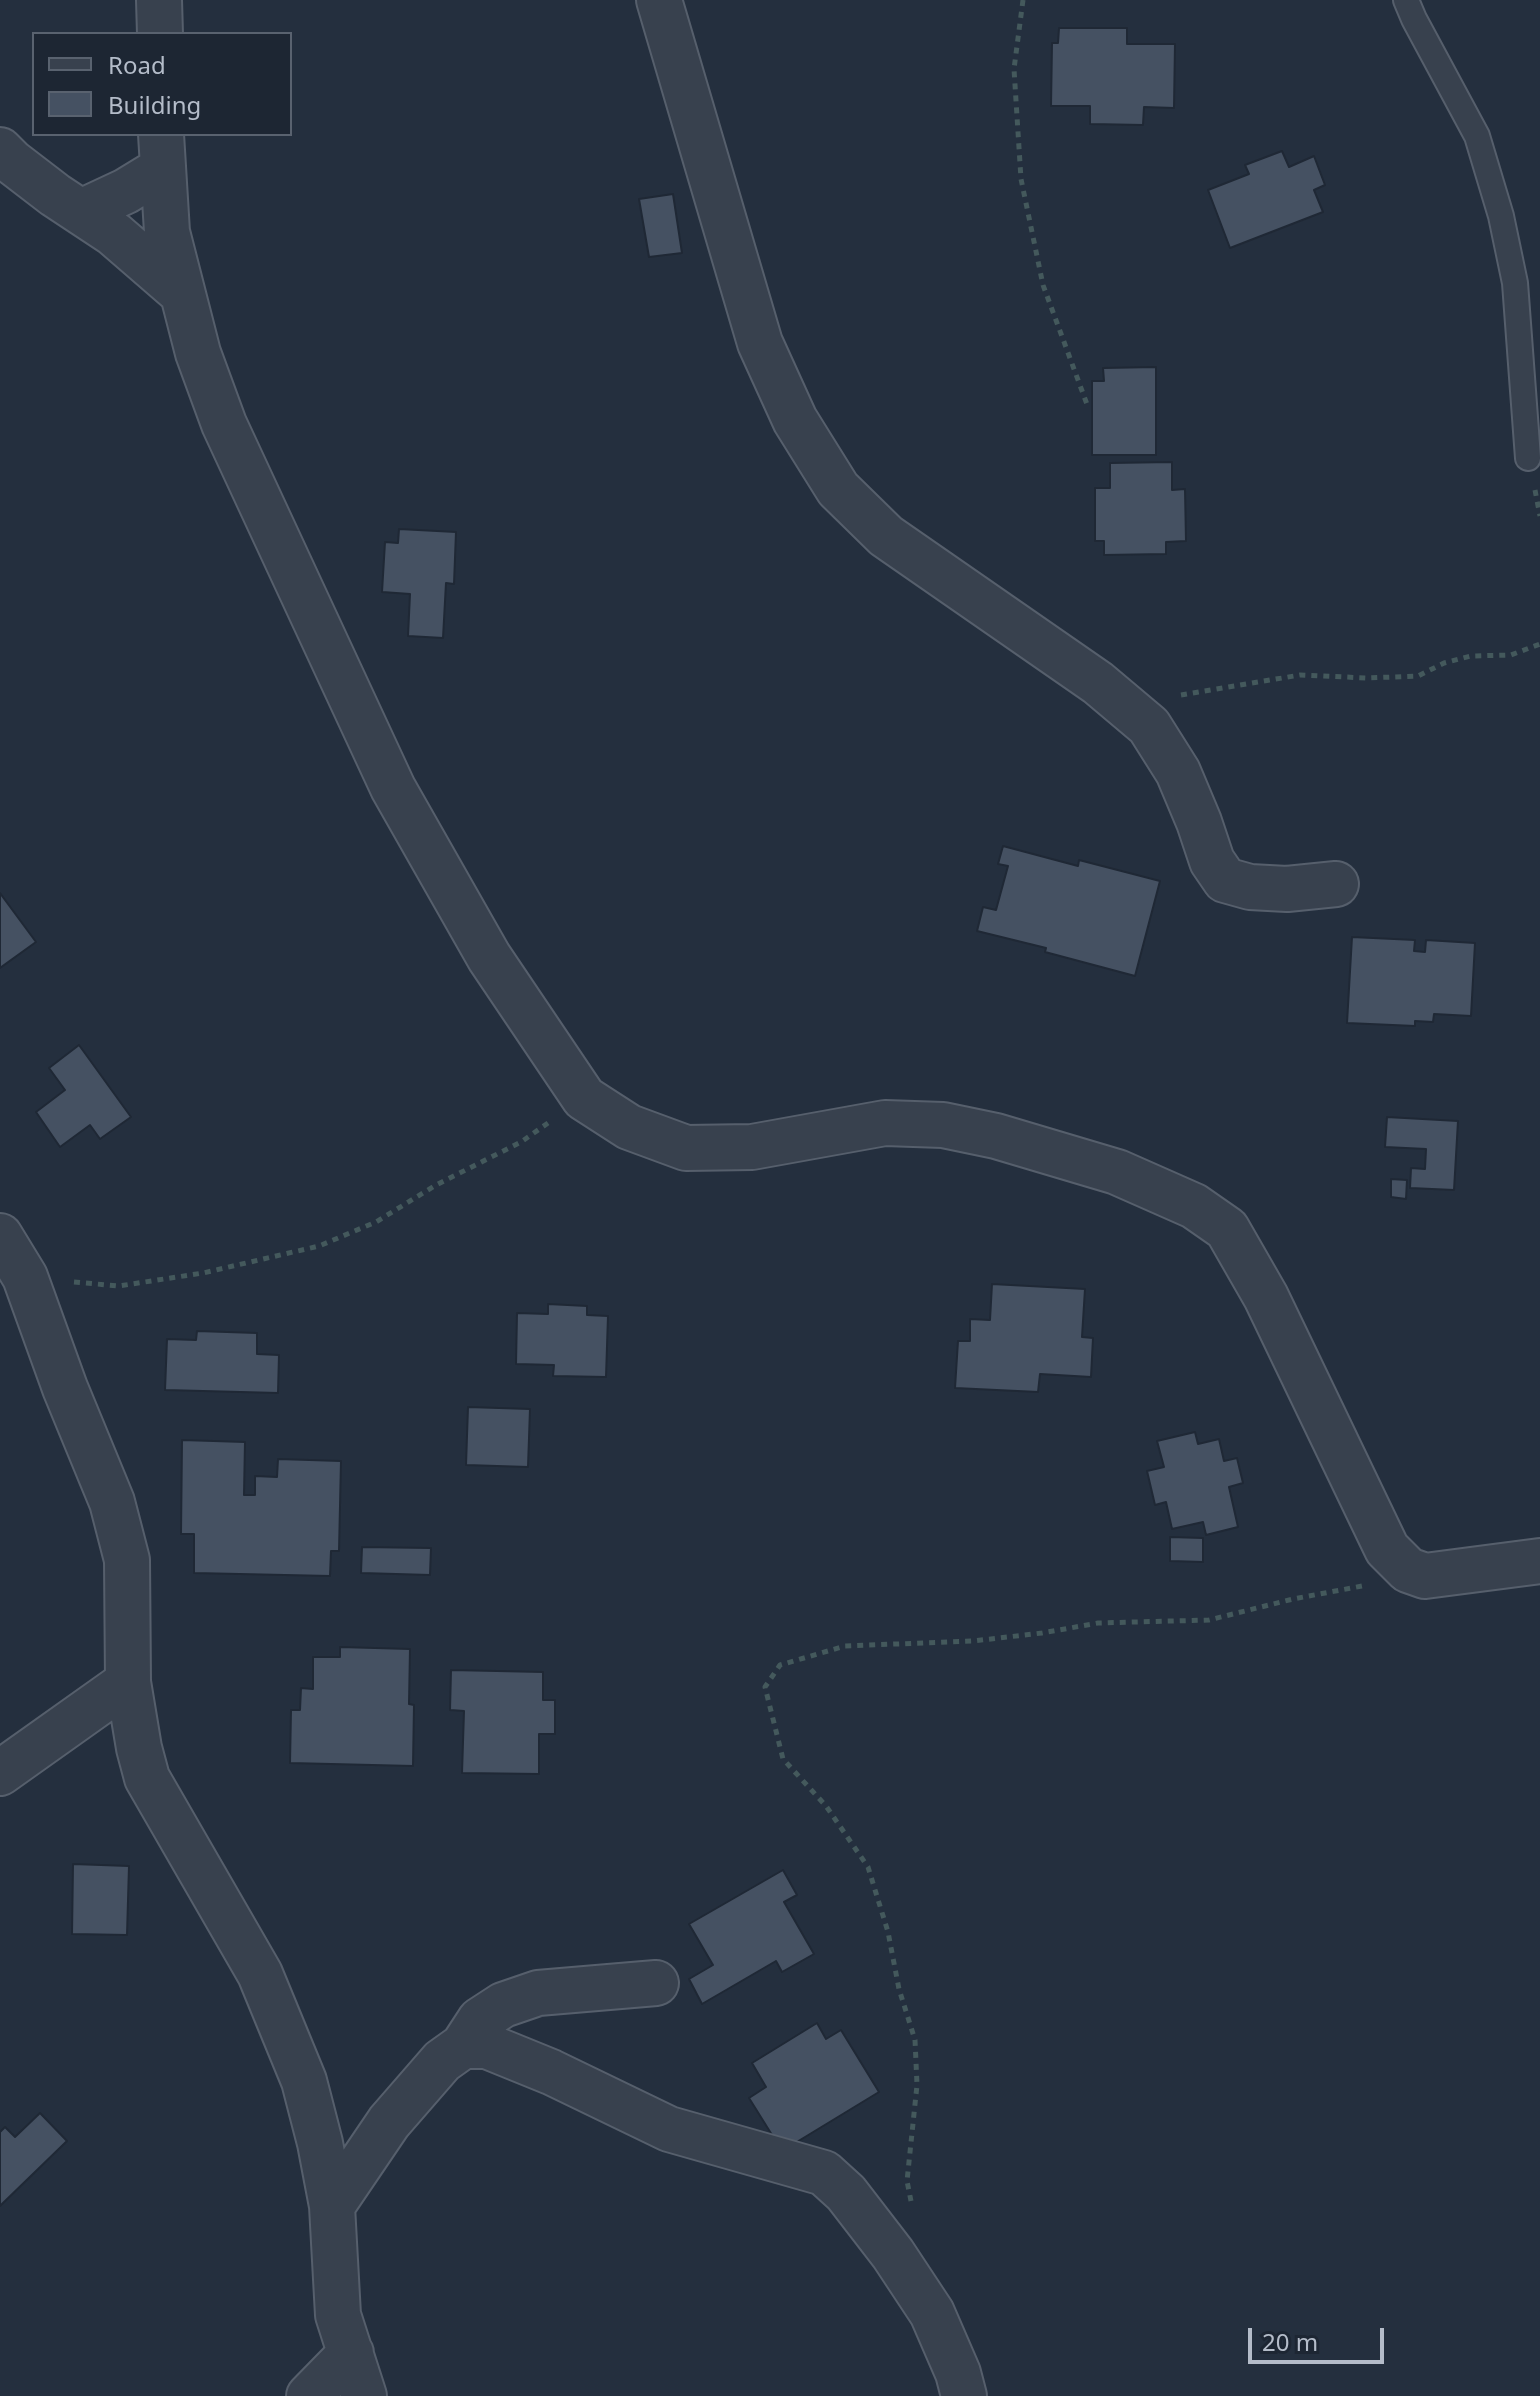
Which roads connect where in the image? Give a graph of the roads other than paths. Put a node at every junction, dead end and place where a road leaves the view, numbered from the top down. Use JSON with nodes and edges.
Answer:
{"nodes":[{"id":1,"x":159,"y":0,"type":"edge"},
{"id":2,"x":659,"y":0,"type":"edge"},
{"id":3,"x":1406,"y":0,"type":"edge"},
{"id":4,"x":160,"y":32,"type":"edge"},
{"id":5,"x":0,"y":150,"type":"edge"},
{"id":6,"x":161,"y":151,"type":"edge"},
{"id":7,"x":81,"y":212,"type":"junction"},
{"id":8,"x":181,"y":292,"type":"junction"},
{"id":9,"x":1528,"y":458,"type":"dead end"},
{"id":10,"x":1336,"y":884,"type":"dead end"},
{"id":11,"x":0,"y":1236,"type":"edge"},
{"id":12,"x":1540,"y":1561,"type":"edge"},
{"id":13,"x":128,"y":1682,"type":"junction"},
{"id":14,"x":0,"y":1773,"type":"edge"},
{"id":15,"x":656,"y":1983,"type":"dead end"},
{"id":16,"x":463,"y":2046,"type":"junction"},
{"id":17,"x":332,"y":2206,"type":"junction"},
{"id":18,"x":351,"y":2353,"type":"junction"},
{"id":19,"x":309,"y":2396,"type":"edge"},
{"id":20,"x":364,"y":2396,"type":"edge"},
{"id":21,"x":964,"y":2396,"type":"edge"}],
"edges":[{"from":1,"to":4,"type":"street"},
{"from":2,"to":10,"type":"street"},
{"from":3,"to":9,"type":"lane"},
{"from":5,"to":7,"type":"street"},
{"from":6,"to":7,"type":"street"},
{"from":6,"to":8,"type":"street"},
{"from":7,"to":8,"type":"street"},
{"from":8,"to":12,"type":"street"},
{"from":11,"to":13,"type":"street"},
{"from":13,"to":14,"type":"street"},
{"from":13,"to":17,"type":"street"},
{"from":15,"to":16,"type":"street"},
{"from":16,"to":17,"type":"street"},
{"from":16,"to":21,"type":"street"},
{"from":17,"to":18,"type":"street"},
{"from":18,"to":19,"type":"street"},
{"from":18,"to":20,"type":"street"}]}
